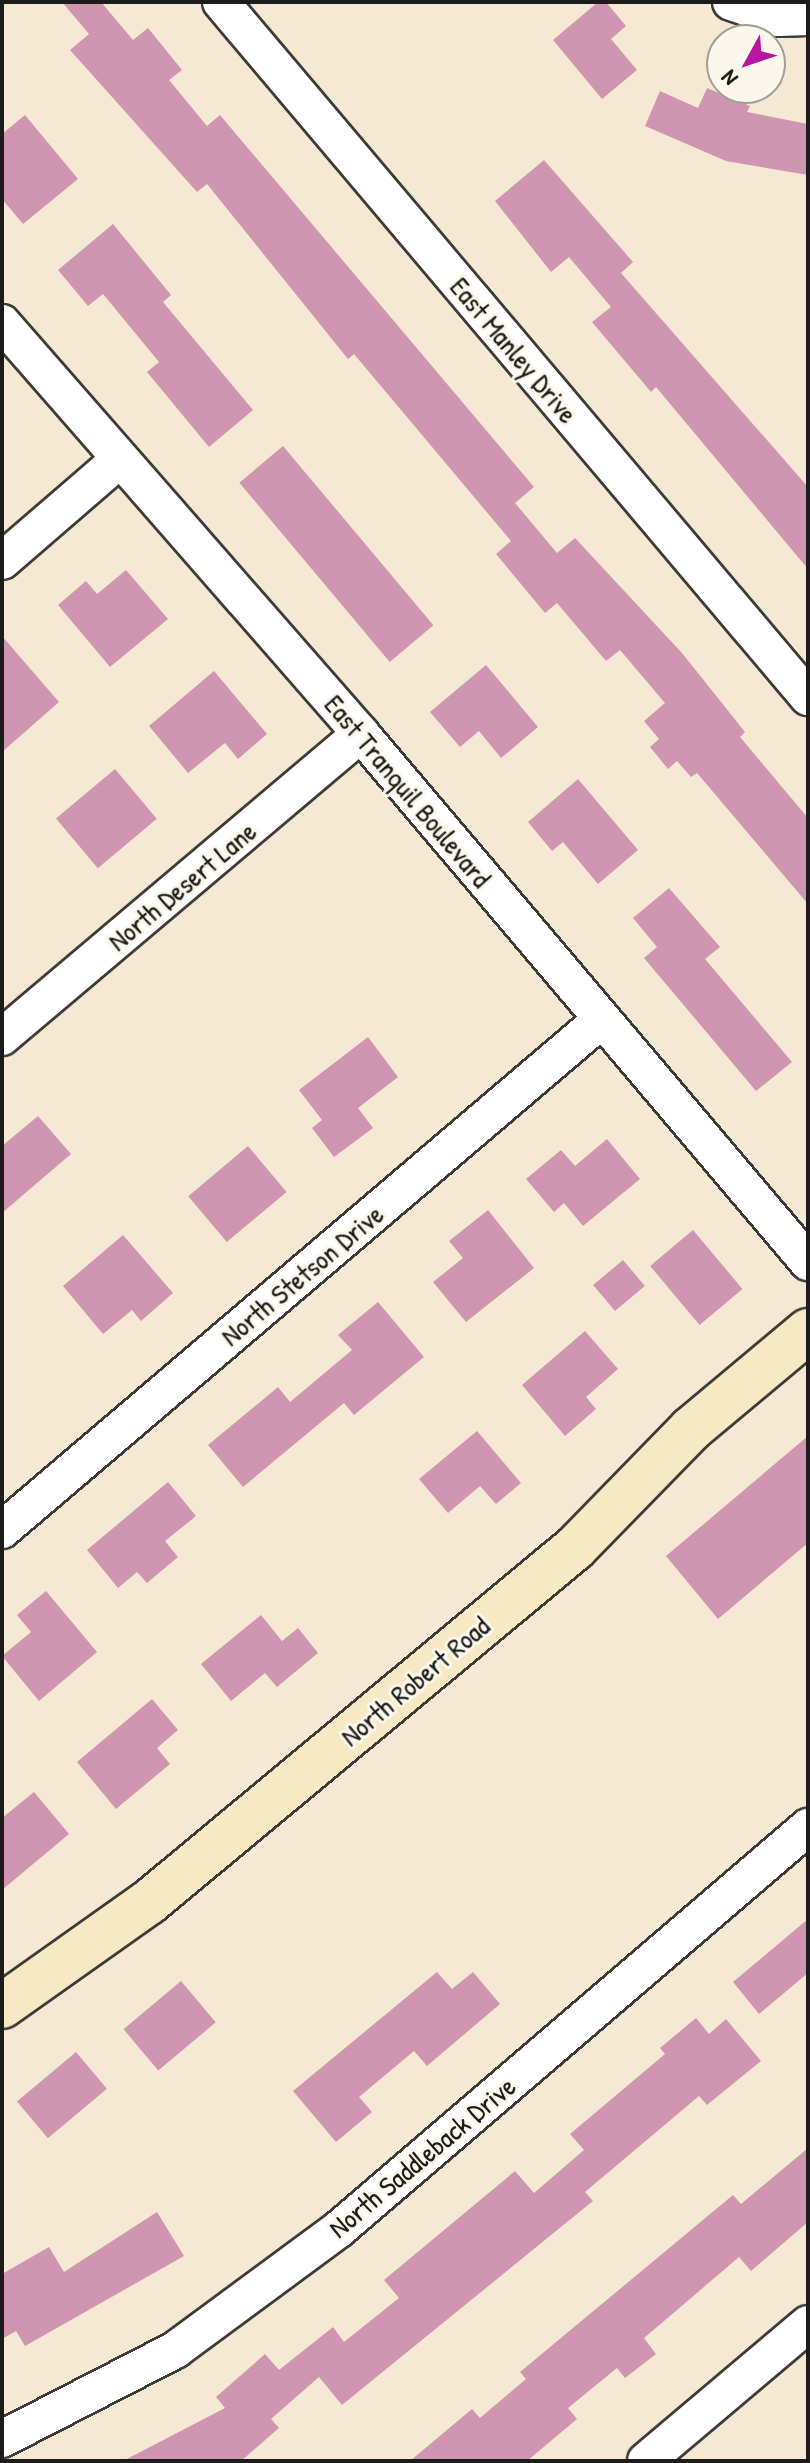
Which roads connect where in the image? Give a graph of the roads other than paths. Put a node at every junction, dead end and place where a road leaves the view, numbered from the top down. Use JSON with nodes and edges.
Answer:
{"nodes":[{"id":1,"x":221,"y":2,"type":"edge"},
{"id":2,"x":731,"y":2,"type":"edge"},
{"id":3,"x":808,"y":17,"type":"edge"},
{"id":4,"x":2,"y":323,"type":"edge"},
{"id":5,"x":119,"y":460,"type":"junction"},
{"id":6,"x":2,"y":561,"type":"edge"},
{"id":7,"x":808,"y":697,"type":"edge"},
{"id":8,"x":361,"y":734,"type":"junction"},
{"id":9,"x":601,"y":1020,"type":"junction"},
{"id":10,"x":2,"y":1037,"type":"edge"},
{"id":11,"x":808,"y":1262,"type":"edge"},
{"id":12,"x":808,"y":1331,"type":"edge"},
{"id":13,"x":2,"y":1530,"type":"edge"},
{"id":14,"x":808,"y":1827,"type":"edge"},
{"id":15,"x":2,"y":2006,"type":"edge"},
{"id":16,"x":808,"y":2324,"type":"edge"},
{"id":17,"x":2,"y":2439,"type":"edge"},
{"id":18,"x":646,"y":2461,"type":"edge"}],
"edges":[{"from":1,"to":7,"type":"street","name":"East Manley Drive"},
{"from":2,"to":3,"type":"street"},
{"from":4,"to":5,"type":"street","name":"East Tranquil Boulevard"},
{"from":5,"to":6,"type":"street"},
{"from":5,"to":8,"type":"street","name":"East Tranquil Boulevard"},
{"from":8,"to":9,"type":"street","name":"East Tranquil Boulevard"},
{"from":8,"to":10,"type":"street","name":"North Desert Lane"},
{"from":9,"to":11,"type":"street","name":"East Tranquil Boulevard"},
{"from":9,"to":13,"type":"street","name":"North Stetson Drive"},
{"from":12,"to":15,"type":"main road","name":"North Robert Road"},
{"from":14,"to":17,"type":"street","name":"North Saddleback Drive"},
{"from":16,"to":18,"type":"street"}]}
